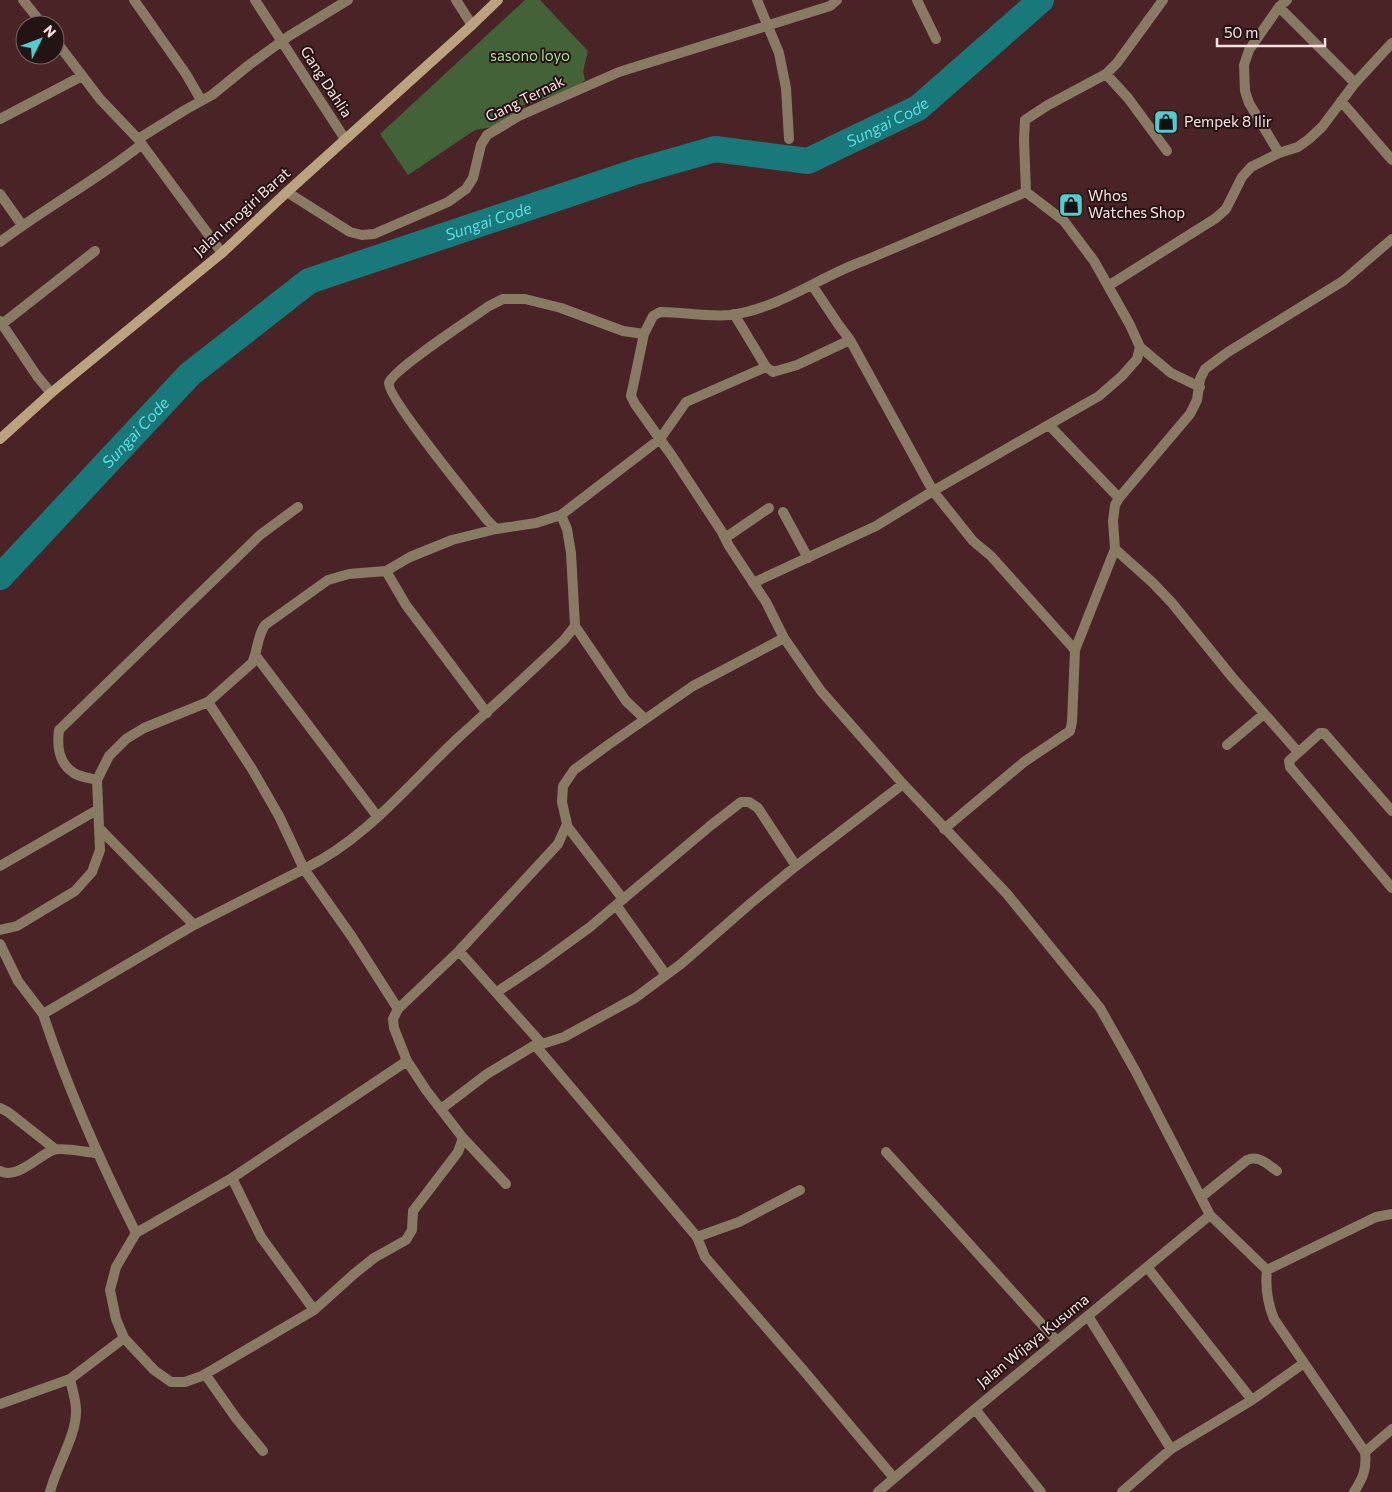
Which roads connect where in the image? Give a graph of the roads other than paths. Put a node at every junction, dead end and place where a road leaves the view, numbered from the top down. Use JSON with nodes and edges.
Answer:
{"nodes":[{"id":1,"x":23,"y":0,"type":"edge"},
{"id":2,"x":134,"y":0,"type":"edge"},
{"id":3,"x":255,"y":0,"type":"edge"},
{"id":4,"x":348,"y":0,"type":"edge"},
{"id":5,"x":456,"y":0,"type":"edge"},
{"id":6,"x":498,"y":0,"type":"edge"},
{"id":7,"x":757,"y":0,"type":"edge"},
{"id":8,"x":837,"y":0,"type":"edge"},
{"id":9,"x":917,"y":0,"type":"edge"},
{"id":10,"x":1164,"y":0,"type":"edge"},
{"id":11,"x":1283,"y":4,"type":"edge"},
{"id":12,"x":35,"y":15,"type":"edge"},
{"id":13,"x":472,"y":25,"type":"junction"},
{"id":14,"x":767,"y":26,"type":"junction"},
{"id":15,"x":936,"y":39,"type":"dead end"},
{"id":16,"x":282,"y":42,"type":"junction"},
{"id":17,"x":1392,"y":43,"type":"edge"},
{"id":18,"x":65,"y":53,"type":"edge"},
{"id":19,"x":1106,"y":74,"type":"junction"},
{"id":20,"x":82,"y":76,"type":"junction"},
{"id":21,"x":1355,"y":83,"type":"junction"},
{"id":22,"x":201,"y":100,"type":"junction"},
{"id":23,"x":1341,"y":101,"type":"junction"},
{"id":24,"x":0,"y":119,"type":"edge"},
{"id":25,"x":345,"y":139,"type":"junction"},
{"id":26,"x":789,"y":139,"type":"dead end"},
{"id":27,"x":140,"y":141,"type":"junction"},
{"id":28,"x":1168,"y":151,"type":"dead end"},
{"id":29,"x":1279,"y":153,"type":"junction"},
{"id":30,"x":1392,"y":160,"type":"edge"},
{"id":31,"x":287,"y":192,"type":"junction"},
{"id":32,"x":1026,"y":192,"type":"junction"},
{"id":33,"x":0,"y":194,"type":"edge"},
{"id":34,"x":22,"y":225,"type":"junction"},
{"id":35,"x":1392,"y":239,"type":"edge"},
{"id":36,"x":0,"y":242,"type":"edge"},
{"id":37,"x":96,"y":251,"type":"dead end"},
{"id":38,"x":222,"y":253,"type":"junction"},
{"id":39,"x":812,"y":284,"type":"junction"},
{"id":40,"x":1108,"y":286,"type":"junction"},
{"id":41,"x":734,"y":314,"type":"junction"},
{"id":42,"x":1,"y":323,"type":"edge"},
{"id":43,"x":644,"y":334,"type":"junction"},
{"id":44,"x":850,"y":340,"type":"junction"},
{"id":45,"x":1140,"y":347,"type":"junction"},
{"id":46,"x":766,"y":368,"type":"junction"},
{"id":47,"x":1200,"y":387,"type":"junction"},
{"id":48,"x":51,"y":393,"type":"junction"},
{"id":49,"x":1049,"y":425,"type":"junction"},
{"id":50,"x":0,"y":439,"type":"edge"},
{"id":51,"x":660,"y":439,"type":"junction"},
{"id":52,"x":933,"y":491,"type":"junction"},
{"id":53,"x":1119,"y":498,"type":"junction"},
{"id":54,"x":298,"y":506,"type":"dead end"},
{"id":55,"x":769,"y":508,"type":"dead end"},
{"id":56,"x":783,"y":512,"type":"dead end"},
{"id":57,"x":561,"y":515,"type":"junction"},
{"id":58,"x":496,"y":529,"type":"junction"},
{"id":59,"x":725,"y":538,"type":"junction"},
{"id":60,"x":1115,"y":549,"type":"junction"},
{"id":61,"x":808,"y":558,"type":"junction"},
{"id":62,"x":386,"y":571,"type":"junction"},
{"id":63,"x":753,"y":583,"type":"junction"},
{"id":64,"x":576,"y":626,"type":"junction"},
{"id":65,"x":784,"y":638,"type":"junction"},
{"id":66,"x":1074,"y":650,"type":"junction"},
{"id":67,"x":256,"y":656,"type":"junction"},
{"id":68,"x":208,"y":702,"type":"junction"},
{"id":69,"x":487,"y":713,"type":"junction"},
{"id":70,"x":1264,"y":714,"type":"junction"},
{"id":71,"x":645,"y":719,"type":"junction"},
{"id":72,"x":1227,"y":745,"type":"dead end"},
{"id":73,"x":1298,"y":752,"type":"junction"},
{"id":74,"x":97,"y":780,"type":"junction"},
{"id":75,"x":903,"y":784,"type":"junction"},
{"id":76,"x":97,"y":810,"type":"junction"},
{"id":77,"x":1392,"y":811,"type":"edge"},
{"id":78,"x":377,"y":816,"type":"junction"},
{"id":79,"x":566,"y":826,"type":"junction"},
{"id":80,"x":99,"y":828,"type":"junction"},
{"id":81,"x":944,"y":829,"type":"junction"},
{"id":82,"x":0,"y":866,"type":"edge"},
{"id":83,"x":796,"y":866,"type":"junction"},
{"id":84,"x":304,"y":869,"type":"junction"},
{"id":85,"x":1392,"y":888,"type":"edge"},
{"id":86,"x":620,"y":902,"type":"junction"},
{"id":87,"x":194,"y":925,"type":"junction"},
{"id":88,"x":0,"y":930,"type":"edge"},
{"id":89,"x":0,"y":944,"type":"edge"},
{"id":90,"x":459,"y":951,"type":"junction"},
{"id":91,"x":666,"y":975,"type":"junction"},
{"id":92,"x":497,"y":992,"type":"junction"},
{"id":93,"x":398,"y":1009,"type":"junction"},
{"id":94,"x":42,"y":1014,"type":"junction"},
{"id":95,"x":538,"y":1044,"type":"junction"},
{"id":96,"x":407,"y":1060,"type":"junction"},
{"id":97,"x":0,"y":1108,"type":"edge"},
{"id":98,"x":441,"y":1109,"type":"junction"},
{"id":99,"x":463,"y":1138,"type":"junction"},
{"id":100,"x":55,"y":1149,"type":"junction"},
{"id":101,"x":886,"y":1152,"type":"dead end"},
{"id":102,"x":96,"y":1153,"type":"junction"},
{"id":103,"x":0,"y":1171,"type":"edge"},
{"id":104,"x":1277,"y":1171,"type":"dead end"},
{"id":105,"x":232,"y":1178,"type":"junction"},
{"id":106,"x":506,"y":1184,"type":"dead end"},
{"id":107,"x":800,"y":1190,"type":"dead end"},
{"id":108,"x":1201,"y":1197,"type":"junction"},
{"id":109,"x":1392,"y":1214,"type":"edge"},
{"id":110,"x":1210,"y":1216,"type":"junction"},
{"id":111,"x":136,"y":1233,"type":"junction"},
{"id":112,"x":697,"y":1237,"type":"junction"},
{"id":113,"x":1147,"y":1267,"type":"junction"},
{"id":114,"x":1267,"y":1270,"type":"junction"},
{"id":115,"x":314,"y":1310,"type":"junction"},
{"id":116,"x":1088,"y":1316,"type":"junction"},
{"id":117,"x":124,"y":1338,"type":"junction"},
{"id":118,"x":1057,"y":1341,"type":"junction"},
{"id":119,"x":1304,"y":1363,"type":"junction"},
{"id":120,"x":205,"y":1374,"type":"junction"},
{"id":121,"x":70,"y":1380,"type":"junction"},
{"id":122,"x":1252,"y":1400,"type":"junction"},
{"id":123,"x":0,"y":1404,"type":"edge"},
{"id":124,"x":975,"y":1409,"type":"junction"},
{"id":125,"x":1392,"y":1429,"type":"edge"},
{"id":126,"x":1171,"y":1449,"type":"junction"},
{"id":127,"x":263,"y":1451,"type":"dead end"},
{"id":128,"x":1365,"y":1452,"type":"junction"},
{"id":129,"x":894,"y":1478,"type":"junction"},
{"id":130,"x":50,"y":1492,"type":"edge"},
{"id":131,"x":878,"y":1492,"type":"edge"},
{"id":132,"x":1041,"y":1492,"type":"edge"},
{"id":133,"x":1122,"y":1492,"type":"edge"},
{"id":134,"x":1354,"y":1492,"type":"edge"}],
"edges":[{"from":1,"to":12,"type":"street"},
{"from":2,"to":22,"type":"street"},
{"from":3,"to":16,"type":"street","name":"Gang Dahlia"},
{"from":4,"to":16,"type":"street"},
{"from":5,"to":13,"type":"street"},
{"from":6,"to":13,"type":"main road","name":"Jalan Imogiri Barat"},
{"from":7,"to":14,"type":"street"},
{"from":8,"to":14,"type":"street","name":"Gang Ternak"},
{"from":9,"to":15,"type":"street"},
{"from":10,"to":19,"type":"street"},
{"from":11,"to":21,"type":"street"},
{"from":11,"to":29,"type":"street"},
{"from":13,"to":25,"type":"main road","name":"Jalan Imogiri Barat"},
{"from":14,"to":26,"type":"street"},
{"from":14,"to":31,"type":"street","name":"Gang Ternak"},
{"from":16,"to":22,"type":"street"},
{"from":16,"to":25,"type":"street","name":"Gang Dahlia"},
{"from":17,"to":21,"type":"street"},
{"from":18,"to":20,"type":"street"},
{"from":19,"to":28,"type":"street"},
{"from":19,"to":32,"type":"street"},
{"from":20,"to":24,"type":"street"},
{"from":20,"to":27,"type":"street"},
{"from":21,"to":23,"type":"street"},
{"from":22,"to":27,"type":"street"},
{"from":23,"to":29,"type":"street"},
{"from":23,"to":30,"type":"street"},
{"from":25,"to":31,"type":"main road","name":"Jalan Imogiri Barat"},
{"from":27,"to":34,"type":"street"},
{"from":27,"to":38,"type":"street"},
{"from":29,"to":40,"type":"street"},
{"from":31,"to":38,"type":"main road","name":"Jalan Imogiri Barat"},
{"from":32,"to":39,"type":"street"},
{"from":32,"to":40,"type":"street"},
{"from":33,"to":34,"type":"street"},
{"from":34,"to":36,"type":"street"},
{"from":35,"to":47,"type":"street"},
{"from":37,"to":42,"type":"street"},
{"from":38,"to":48,"type":"main road","name":"Jalan Imogiri Barat"},
{"from":39,"to":41,"type":"street"},
{"from":39,"to":44,"type":"street"},
{"from":40,"to":45,"type":"street"},
{"from":41,"to":43,"type":"street"},
{"from":41,"to":46,"type":"street"},
{"from":42,"to":48,"type":"street"},
{"from":43,"to":51,"type":"street"},
{"from":43,"to":58,"type":"street"},
{"from":44,"to":46,"type":"street"},
{"from":44,"to":52,"type":"street"},
{"from":45,"to":47,"type":"street"},
{"from":45,"to":49,"type":"street"},
{"from":46,"to":51,"type":"street"},
{"from":47,"to":53,"type":"street"},
{"from":48,"to":50,"type":"main road","name":"Jalan Imogiri Barat"},
{"from":49,"to":52,"type":"street"},
{"from":49,"to":53,"type":"street"},
{"from":51,"to":57,"type":"street"},
{"from":51,"to":59,"type":"street"},
{"from":52,"to":61,"type":"street"},
{"from":52,"to":66,"type":"street"},
{"from":53,"to":60,"type":"street"},
{"from":54,"to":74,"type":"street"},
{"from":55,"to":59,"type":"street"},
{"from":56,"to":61,"type":"street"},
{"from":57,"to":58,"type":"street"},
{"from":57,"to":64,"type":"street"},
{"from":58,"to":62,"type":"street"},
{"from":59,"to":63,"type":"street"},
{"from":60,"to":66,"type":"street"},
{"from":60,"to":70,"type":"street"},
{"from":61,"to":63,"type":"street"},
{"from":62,"to":67,"type":"street"},
{"from":62,"to":69,"type":"street"},
{"from":63,"to":65,"type":"street"},
{"from":64,"to":69,"type":"street"},
{"from":64,"to":71,"type":"street"},
{"from":65,"to":71,"type":"street"},
{"from":65,"to":75,"type":"street"},
{"from":66,"to":81,"type":"street"},
{"from":67,"to":68,"type":"street"},
{"from":67,"to":78,"type":"street"},
{"from":68,"to":74,"type":"street"},
{"from":68,"to":84,"type":"street"},
{"from":69,"to":78,"type":"street"},
{"from":70,"to":72,"type":"street"},
{"from":70,"to":73,"type":"street"},
{"from":71,"to":79,"type":"street"},
{"from":73,"to":77,"type":"street"},
{"from":73,"to":85,"type":"street"},
{"from":74,"to":76,"type":"street"},
{"from":75,"to":81,"type":"street"},
{"from":75,"to":83,"type":"street"},
{"from":76,"to":80,"type":"street"},
{"from":76,"to":82,"type":"street"},
{"from":78,"to":84,"type":"street"},
{"from":79,"to":86,"type":"street"},
{"from":79,"to":90,"type":"street"},
{"from":80,"to":87,"type":"street"},
{"from":80,"to":88,"type":"street"},
{"from":81,"to":108,"type":"street"},
{"from":83,"to":86,"type":"street"},
{"from":83,"to":91,"type":"street"},
{"from":84,"to":87,"type":"street"},
{"from":84,"to":93,"type":"street"},
{"from":86,"to":91,"type":"street"},
{"from":86,"to":92,"type":"street"},
{"from":87,"to":94,"type":"street"},
{"from":89,"to":94,"type":"street"},
{"from":90,"to":92,"type":"street"},
{"from":90,"to":93,"type":"street"},
{"from":91,"to":95,"type":"street"},
{"from":92,"to":95,"type":"street"},
{"from":93,"to":96,"type":"street"},
{"from":94,"to":102,"type":"street"},
{"from":95,"to":98,"type":"street"},
{"from":95,"to":112,"type":"street"},
{"from":96,"to":98,"type":"street"},
{"from":96,"to":105,"type":"street"},
{"from":97,"to":100,"type":"street"},
{"from":98,"to":99,"type":"street"},
{"from":99,"to":106,"type":"street"},
{"from":99,"to":115,"type":"street"},
{"from":100,"to":102,"type":"street"},
{"from":100,"to":103,"type":"street"},
{"from":101,"to":118,"type":"street"},
{"from":102,"to":111,"type":"street"},
{"from":104,"to":108,"type":"street"},
{"from":105,"to":111,"type":"street"},
{"from":105,"to":115,"type":"street"},
{"from":107,"to":112,"type":"street"},
{"from":108,"to":110,"type":"street"},
{"from":109,"to":114,"type":"street"},
{"from":110,"to":113,"type":"street","name":"Jalan Wijaya Kusuma"},
{"from":110,"to":114,"type":"street"},
{"from":111,"to":117,"type":"street"},
{"from":112,"to":129,"type":"street"},
{"from":113,"to":116,"type":"street","name":"Jalan Wijaya Kusuma"},
{"from":113,"to":122,"type":"street"},
{"from":114,"to":119,"type":"street"},
{"from":115,"to":120,"type":"street"},
{"from":116,"to":118,"type":"street","name":"Jalan Wijaya Kusuma"},
{"from":116,"to":126,"type":"street"},
{"from":117,"to":120,"type":"street"},
{"from":117,"to":121,"type":"street"},
{"from":118,"to":124,"type":"street","name":"Jalan Wijaya Kusuma"},
{"from":119,"to":122,"type":"street"},
{"from":119,"to":128,"type":"street"},
{"from":120,"to":127,"type":"street"},
{"from":121,"to":123,"type":"street"},
{"from":121,"to":130,"type":"street"},
{"from":122,"to":126,"type":"street"},
{"from":124,"to":129,"type":"street","name":"Jalan Wijaya Kusuma"},
{"from":124,"to":132,"type":"street"},
{"from":125,"to":128,"type":"street"},
{"from":126,"to":133,"type":"street"},
{"from":128,"to":134,"type":"street"},
{"from":129,"to":131,"type":"street","name":"Jalan Wijaya Kusuma"}]}
